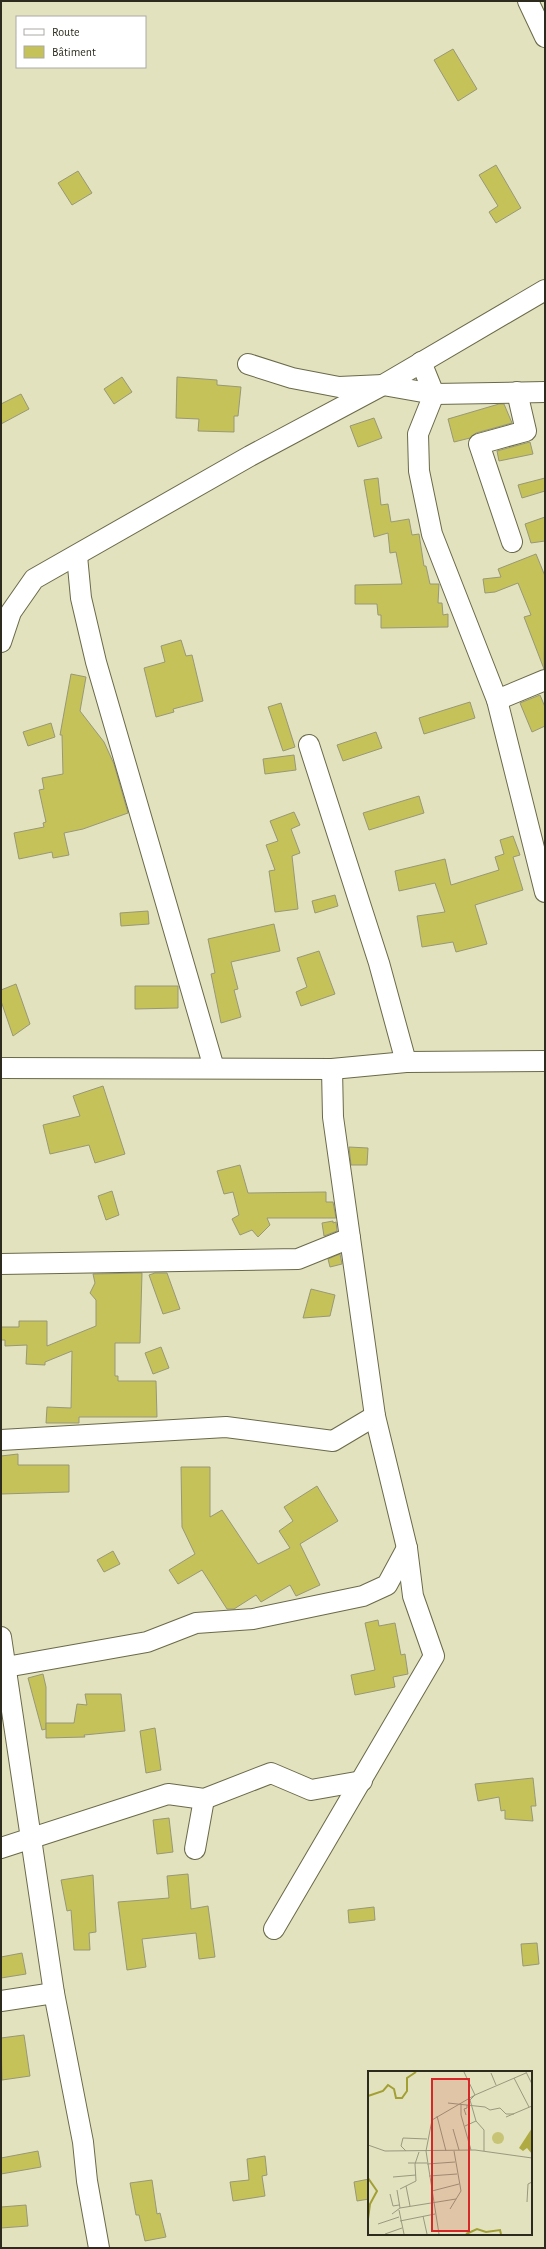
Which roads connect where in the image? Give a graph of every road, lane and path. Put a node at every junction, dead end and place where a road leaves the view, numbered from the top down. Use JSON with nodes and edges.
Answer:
{"nodes":[{"id":1,"x":528,"y":1,"type":"edge"},
{"id":2,"x":545,"y":37,"type":"edge"},
{"id":3,"x":545,"y":290,"type":"edge"},
{"id":4,"x":421,"y":362,"type":"junction"},
{"id":5,"x":248,"y":364,"type":"dead end"},
{"id":6,"x":383,"y":385,"type":"junction"},
{"id":7,"x":517,"y":392,"type":"junction"},
{"id":8,"x":545,"y":392,"type":"edge"},
{"id":9,"x":434,"y":394,"type":"junction"},
{"id":10,"x":512,"y":542,"type":"dead end"},
{"id":11,"x":77,"y":556,"type":"junction"},
{"id":12,"x":1,"y":642,"type":"edge"},
{"id":13,"x":545,"y":680,"type":"edge"},
{"id":14,"x":497,"y":700,"type":"junction"},
{"id":15,"x":309,"y":745,"type":"dead end"},
{"id":16,"x":545,"y":892,"type":"edge"},
{"id":17,"x":545,"y":1061,"type":"edge"},
{"id":18,"x":406,"y":1062,"type":"junction"},
{"id":19,"x":1,"y":1068,"type":"edge"},
{"id":20,"x":214,"y":1068,"type":"junction"},
{"id":21,"x":332,"y":1069,"type":"junction"},
{"id":22,"x":350,"y":1238,"type":"junction"},
{"id":23,"x":1,"y":1264,"type":"edge"},
{"id":24,"x":375,"y":1416,"type":"junction"},
{"id":25,"x":1,"y":1440,"type":"edge"},
{"id":26,"x":407,"y":1548,"type":"junction"},
{"id":27,"x":1,"y":1637,"type":"edge"},
{"id":28,"x":6,"y":1667,"type":"junction"},
{"id":29,"x":362,"y":1781,"type":"junction"},
{"id":30,"x":204,"y":1799,"type":"junction"},
{"id":31,"x":32,"y":1838,"type":"junction"},
{"id":32,"x":1,"y":1848,"type":"edge"},
{"id":33,"x":195,"y":1850,"type":"dead end"},
{"id":34,"x":274,"y":1929,"type":"dead end"},
{"id":35,"x":54,"y":1993,"type":"junction"},
{"id":36,"x":1,"y":2001,"type":"edge"},
{"id":37,"x":99,"y":2248,"type":"edge"}],
"edges":[{"from":1,"to":2,"type":"street"},
{"from":3,"to":4,"type":"street"},
{"from":4,"to":6,"type":"street"},
{"from":4,"to":9,"type":"street"},
{"from":5,"to":6,"type":"street"},
{"from":6,"to":9,"type":"street"},
{"from":6,"to":11,"type":"street"},
{"from":7,"to":8,"type":"street"},
{"from":7,"to":9,"type":"street"},
{"from":7,"to":10,"type":"street"},
{"from":9,"to":14,"type":"street"},
{"from":11,"to":12,"type":"street"},
{"from":11,"to":20,"type":"street"},
{"from":13,"to":14,"type":"street"},
{"from":14,"to":16,"type":"street"},
{"from":15,"to":18,"type":"street"},
{"from":17,"to":18,"type":"street"},
{"from":18,"to":21,"type":"street"},
{"from":19,"to":20,"type":"street"},
{"from":20,"to":21,"type":"street"},
{"from":21,"to":22,"type":"street"},
{"from":22,"to":23,"type":"street"},
{"from":22,"to":24,"type":"street"},
{"from":24,"to":25,"type":"street"},
{"from":24,"to":26,"type":"street"},
{"from":26,"to":28,"type":"street"},
{"from":26,"to":29,"type":"street"},
{"from":27,"to":28,"type":"street"},
{"from":28,"to":31,"type":"street"},
{"from":29,"to":30,"type":"street"},
{"from":29,"to":34,"type":"street"},
{"from":30,"to":31,"type":"street"},
{"from":30,"to":33,"type":"street"},
{"from":31,"to":32,"type":"street"},
{"from":31,"to":35,"type":"street"},
{"from":35,"to":36,"type":"street"},
{"from":35,"to":37,"type":"street"}]}
